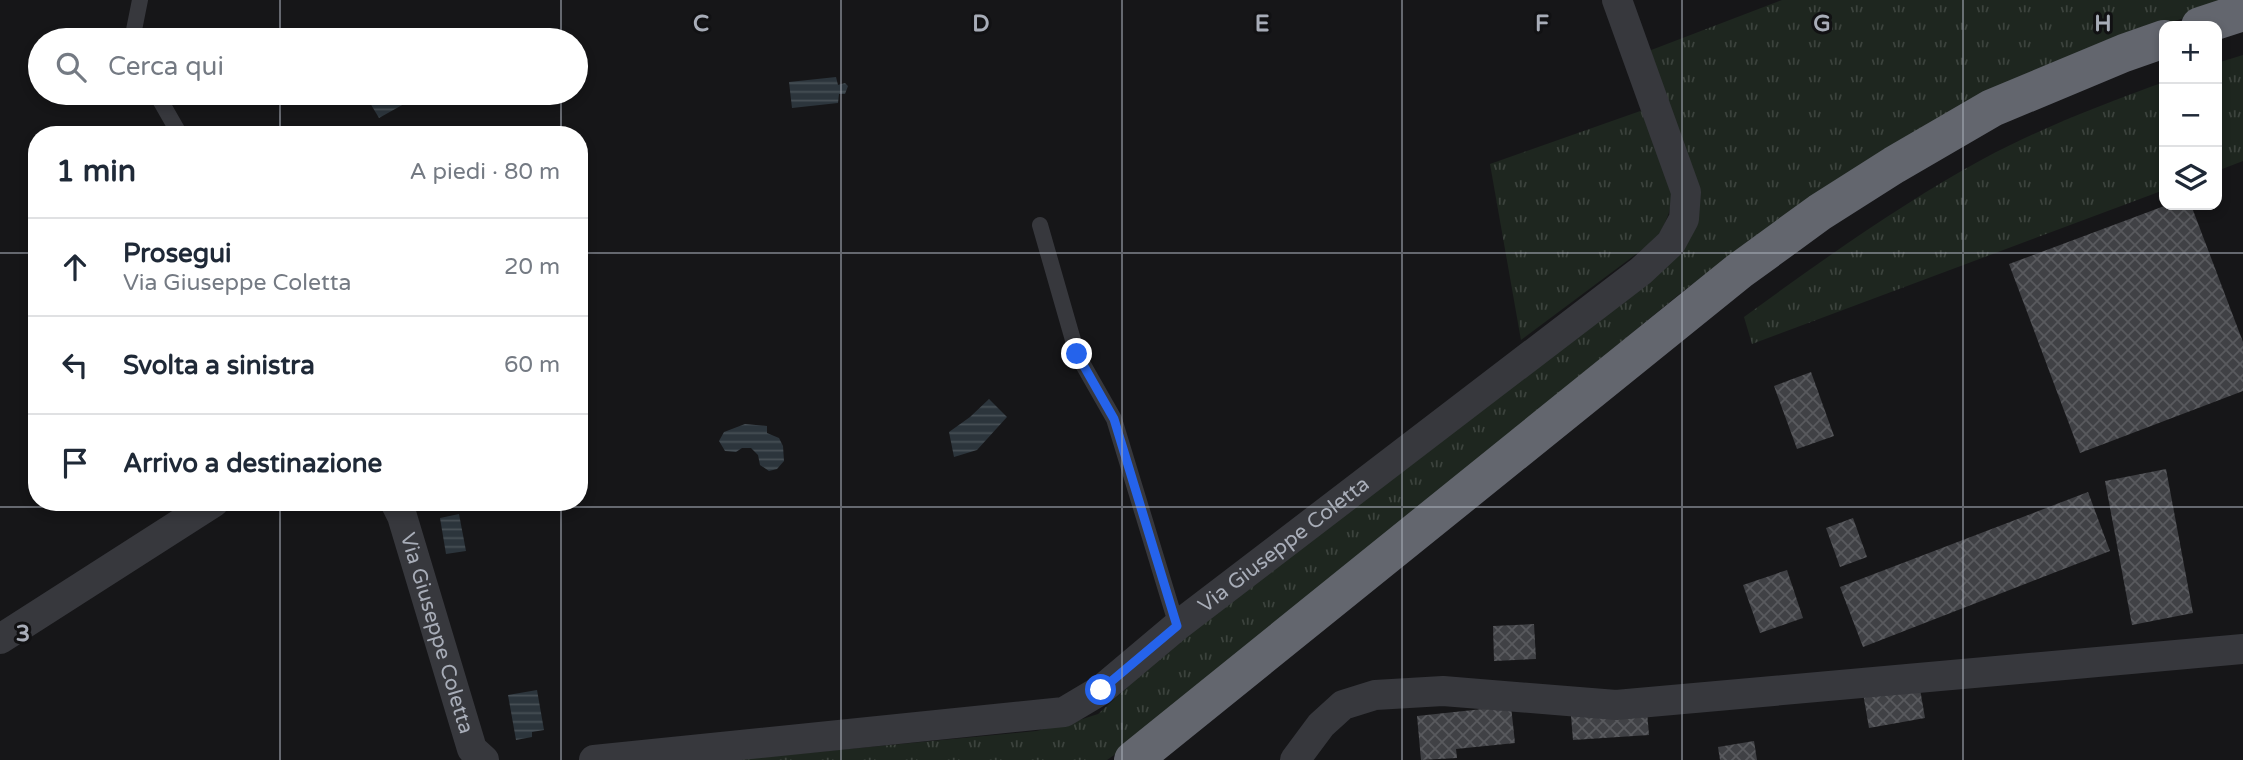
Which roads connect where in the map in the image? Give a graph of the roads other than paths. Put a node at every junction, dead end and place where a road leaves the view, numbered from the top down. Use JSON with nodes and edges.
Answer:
{"nodes":[{"id":1,"x":140,"y":0,"type":"edge"},
{"id":2,"x":1617,"y":0,"type":"edge"},
{"id":3,"x":2243,"y":12,"type":"edge"},
{"id":4,"x":2215,"y":21,"type":"edge"},
{"id":5,"x":134,"y":28,"type":"edge"},
{"id":6,"x":2243,"y":37,"type":"edge"},
{"id":7,"x":2159,"y":41,"type":"edge"},
{"id":8,"x":2222,"y":44,"type":"edge"},
{"id":9,"x":2159,"y":67,"type":"edge"},
{"id":10,"x":163,"y":105,"type":"edge"},
{"id":11,"x":175,"y":126,"type":"edge"},
{"id":12,"x":1040,"y":225,"type":"dead end"},
{"id":13,"x":200,"y":511,"type":"edge"},
{"id":14,"x":400,"y":511,"type":"edge"},
{"id":15,"x":1177,"y":626,"type":"junction"},
{"id":16,"x":0,"y":639,"type":"edge"},
{"id":17,"x":2243,"y":649,"type":"edge"},
{"id":18,"x":484,"y":760,"type":"edge"},
{"id":19,"x":593,"y":760,"type":"edge"},
{"id":20,"x":1133,"y":760,"type":"edge"},
{"id":21,"x":1171,"y":760,"type":"edge"},
{"id":22,"x":1295,"y":760,"type":"edge"}],
"edges":[{"from":1,"to":5,"type":"lane"},
{"from":2,"to":15,"type":"street","name":"Via Giuseppe Coletta"},
{"from":3,"to":4,"type":"highway"},
{"from":6,"to":8,"type":"highway"},
{"from":7,"to":20,"type":"highway"},
{"from":9,"to":21,"type":"highway"},
{"from":10,"to":11,"type":"lane"},
{"from":12,"to":15,"type":"lane"},
{"from":13,"to":16,"type":"street"},
{"from":14,"to":18,"type":"street","name":"Via Giuseppe Coletta"},
{"from":15,"to":19,"type":"street","name":"Via Giuseppe Coletta"},
{"from":17,"to":22,"type":"street"}]}
